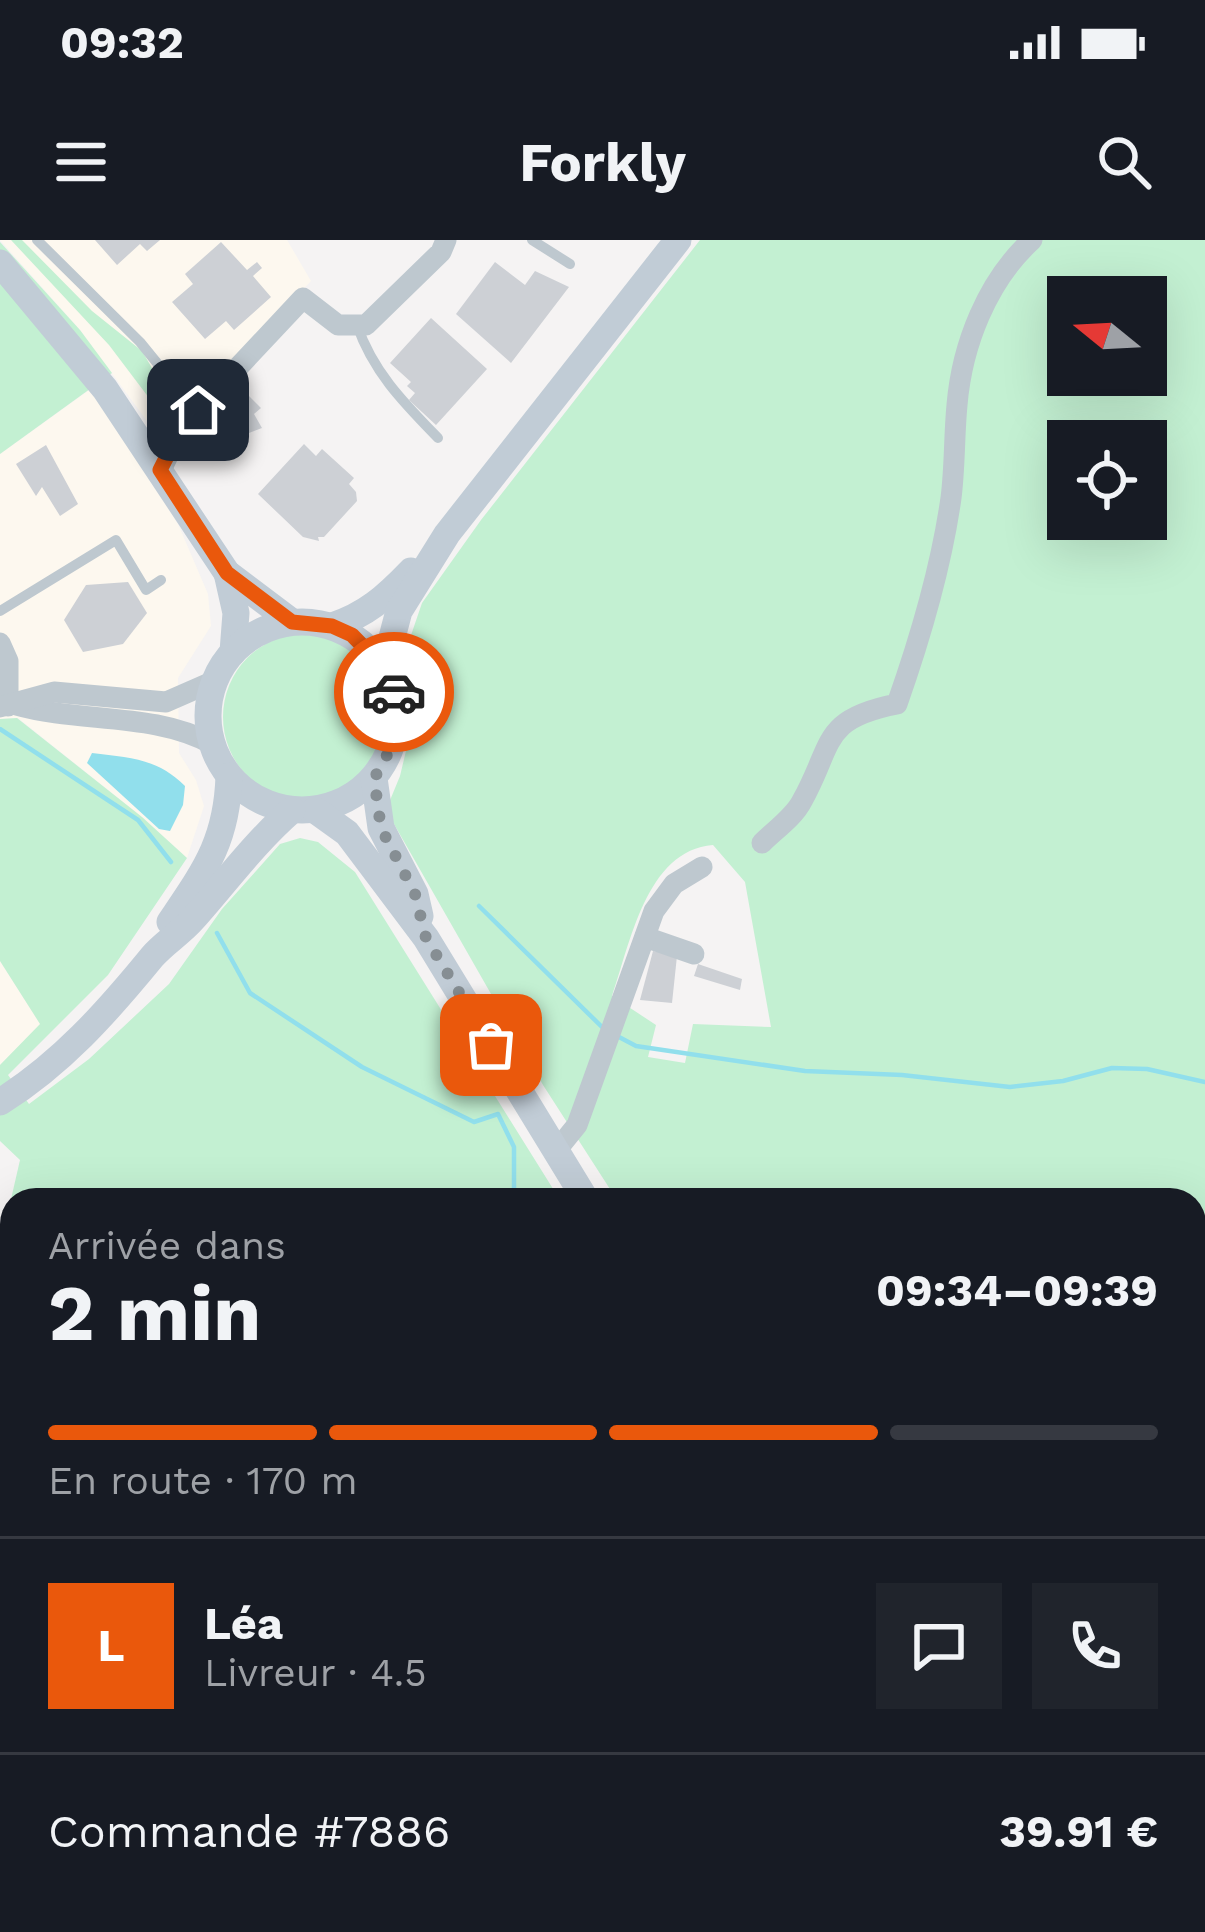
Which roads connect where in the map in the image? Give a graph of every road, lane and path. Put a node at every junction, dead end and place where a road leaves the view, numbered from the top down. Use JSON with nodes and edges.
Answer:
{"nodes":[{"id":1,"x":37,"y":240,"type":"edge"},
{"id":2,"x":446,"y":240,"type":"edge"},
{"id":3,"x":532,"y":240,"type":"edge"},
{"id":4,"x":678,"y":240,"type":"edge"},
{"id":5,"x":1032,"y":240,"type":"edge"},
{"id":6,"x":0,"y":263,"type":"edge"},
{"id":7,"x":570,"y":264,"type":"dead end"},
{"id":8,"x":356,"y":325,"type":"junction"},
{"id":9,"x":185,"y":423,"type":"junction"},
{"id":10,"x":438,"y":438,"type":"dead end"},
{"id":11,"x":160,"y":470,"type":"junction"},
{"id":12,"x":447,"y":534,"type":"junction"},
{"id":13,"x":227,"y":573,"type":"junction"},
{"id":14,"x":161,"y":580,"type":"dead end"},
{"id":15,"x":0,"y":611,"type":"edge"},
{"id":16,"x":292,"y":622,"type":"junction"},
{"id":17,"x":332,"y":626,"type":"junction"},
{"id":18,"x":0,"y":644,"type":"edge"},
{"id":19,"x":233,"y":652,"type":"junction"},
{"id":20,"x":384,"y":668,"type":"junction"},
{"id":21,"x":214,"y":681,"type":"junction"},
{"id":22,"x":8,"y":706,"type":"edge"},
{"id":23,"x":212,"y":744,"type":"junction"},
{"id":24,"x":230,"y":776,"type":"junction"},
{"id":25,"x":374,"y":778,"type":"junction"},
{"id":26,"x":294,"y":809,"type":"junction"},
{"id":27,"x":762,"y":843,"type":"dead end"},
{"id":28,"x":701,"y":867,"type":"dead end"},
{"id":29,"x":645,"y":937,"type":"junction"},
{"id":30,"x":426,"y":938,"type":"junction"},
{"id":31,"x":166,"y":943,"type":"junction"},
{"id":32,"x":694,"y":953,"type":"dead end"},
{"id":33,"x":0,"y":1102,"type":"edge"},
{"id":34,"x":556,"y":1151,"type":"junction"},
{"id":35,"x":579,"y":1188,"type":"edge"}],
"edges":[{"from":1,"to":9,"type":"lane"},
{"from":2,"to":8,"type":"street"},
{"from":3,"to":7,"type":"lane"},
{"from":4,"to":12,"type":"main road"},
{"from":5,"to":27,"type":"street"},
{"from":6,"to":11,"type":"main road"},
{"from":8,"to":9,"type":"street"},
{"from":8,"to":10,"type":"lane"},
{"from":9,"to":11,"type":"street"},
{"from":11,"to":13,"type":"main road"},
{"from":12,"to":17,"type":"main road"},
{"from":12,"to":20,"type":"main road"},
{"from":13,"to":16,"type":"main road"},
{"from":13,"to":19,"type":"main road"},
{"from":14,"to":15,"type":"lane"},
{"from":16,"to":17,"type":"main road"},
{"from":16,"to":19,"type":"main road"},
{"from":17,"to":20,"type":"main road"},
{"from":18,"to":22,"type":"street"},
{"from":19,"to":21,"type":"main road"},
{"from":20,"to":25,"type":"main road"},
{"from":21,"to":22,"type":"street"},
{"from":21,"to":23,"type":"main road"},
{"from":22,"to":23,"type":"street"},
{"from":23,"to":24,"type":"main road"},
{"from":24,"to":26,"type":"main road"},
{"from":24,"to":31,"type":"main road"},
{"from":25,"to":26,"type":"main road"},
{"from":25,"to":30,"type":"main road"},
{"from":26,"to":30,"type":"main road"},
{"from":26,"to":31,"type":"main road"},
{"from":28,"to":29,"type":"street"},
{"from":29,"to":32,"type":"street"},
{"from":29,"to":34,"type":"street"},
{"from":30,"to":34,"type":"main road"},
{"from":31,"to":33,"type":"main road"},
{"from":34,"to":35,"type":"main road"}]}
